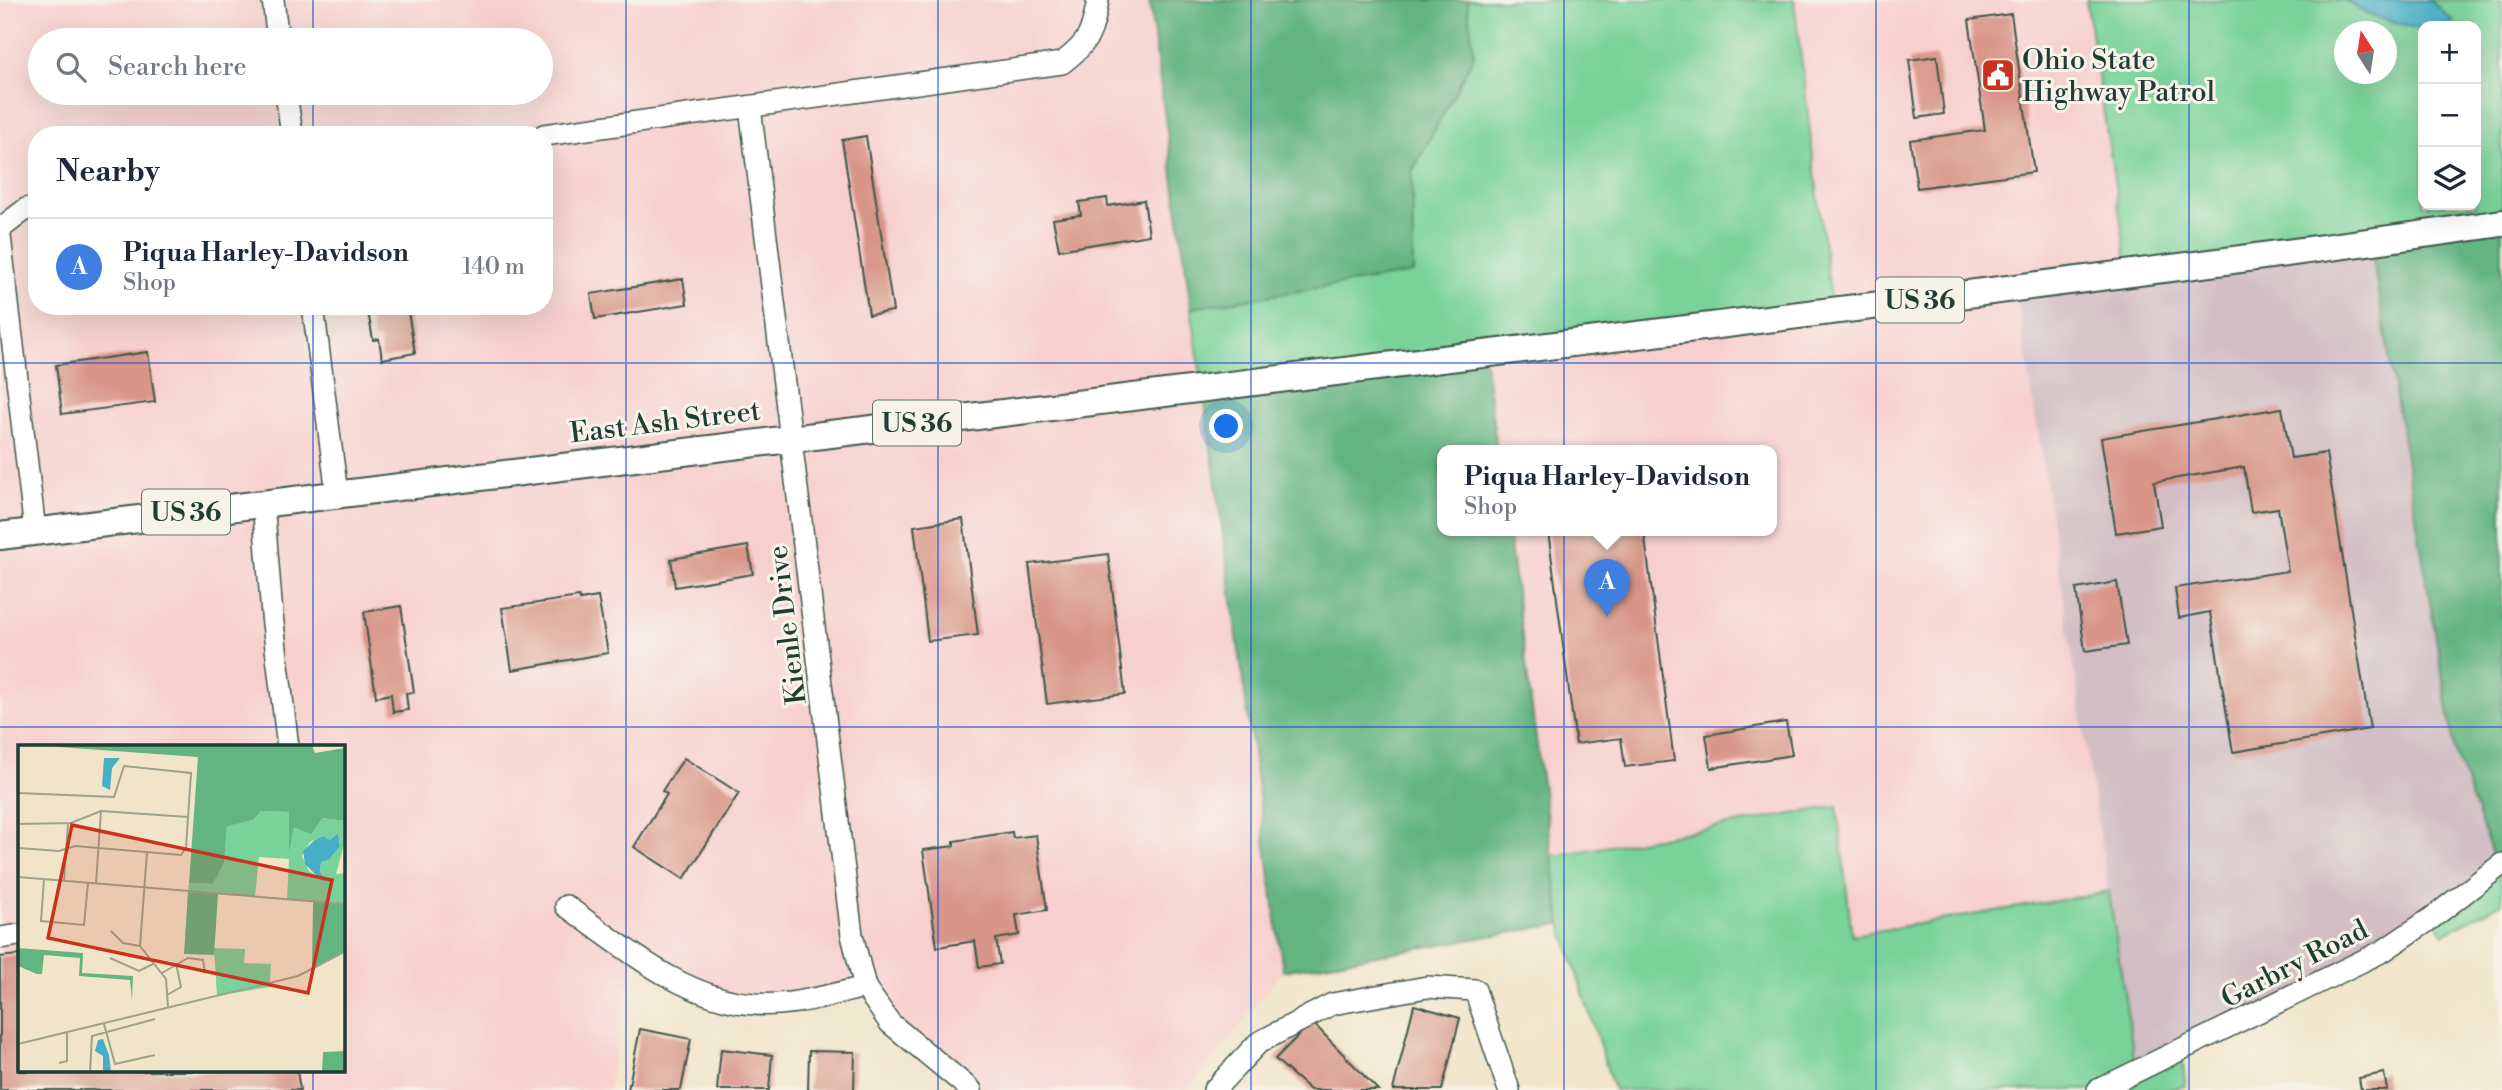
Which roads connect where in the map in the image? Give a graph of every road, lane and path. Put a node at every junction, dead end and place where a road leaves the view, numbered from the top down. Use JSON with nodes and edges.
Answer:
{"nodes":[{"id":1,"x":273,"y":0,"type":"edge"},
{"id":2,"x":1098,"y":0,"type":"edge"},
{"id":3,"x":276,"y":28,"type":"edge"},
{"id":4,"x":288,"y":105,"type":"edge"},
{"id":5,"x":750,"y":107,"type":"junction"},
{"id":6,"x":291,"y":126,"type":"edge"},
{"id":7,"x":553,"y":134,"type":"edge"},
{"id":8,"x":28,"y":208,"type":"edge"},
{"id":9,"x":2502,"y":223,"type":"edge"},
{"id":10,"x":0,"y":229,"type":"edge"},
{"id":11,"x":0,"y":236,"type":"edge"},
{"id":12,"x":314,"y":315,"type":"edge"},
{"id":13,"x":791,"y":438,"type":"junction"},
{"id":14,"x":337,"y":494,"type":"junction"},
{"id":15,"x":263,"y":502,"type":"junction"},
{"id":16,"x":35,"y":531,"type":"junction"},
{"id":17,"x":0,"y":536,"type":"edge"},
{"id":18,"x":288,"y":745,"type":"edge"},
{"id":19,"x":2502,"y":864,"type":"edge"},
{"id":20,"x":566,"y":906,"type":"dead end"},
{"id":21,"x":18,"y":935,"type":"edge"},
{"id":22,"x":0,"y":938,"type":"edge"},
{"id":23,"x":865,"y":987,"type":"junction"},
{"id":24,"x":1238,"y":1080,"type":"edge"},
{"id":25,"x":971,"y":1090,"type":"edge"},
{"id":26,"x":1214,"y":1090,"type":"edge"},
{"id":27,"x":1509,"y":1090,"type":"edge"},
{"id":28,"x":2098,"y":1090,"type":"edge"}],
"edges":[{"from":1,"to":3,"type":"street"},
{"from":2,"to":5,"type":"street"},
{"from":4,"to":6,"type":"street"},
{"from":5,"to":7,"type":"street"},
{"from":5,"to":13,"type":"street","name":"Kienle Drive"},
{"from":8,"to":10,"type":"street"},
{"from":9,"to":13,"type":"main road","name":"East Ash Street","number":"US 36"},
{"from":11,"to":16,"type":"street"},
{"from":12,"to":14,"type":"street"},
{"from":13,"to":14,"type":"main road","name":"East Ash Street","number":"US 36"},
{"from":13,"to":23,"type":"street","name":"Kienle Drive"},
{"from":14,"to":15,"type":"main road","name":"East Ash Street","number":"US 36"},
{"from":15,"to":16,"type":"main road","name":"East Ash Street","number":"US 36"},
{"from":15,"to":18,"type":"street"},
{"from":16,"to":17,"type":"main road","name":"East Ash Street","number":"US 36"},
{"from":19,"to":28,"type":"street","name":"Garbry Road"},
{"from":20,"to":23,"type":"street"},
{"from":21,"to":22,"type":"street"},
{"from":23,"to":25,"type":"street","name":"Kienle Drive"},
{"from":24,"to":26,"type":"street"},
{"from":24,"to":27,"type":"street"}]}
